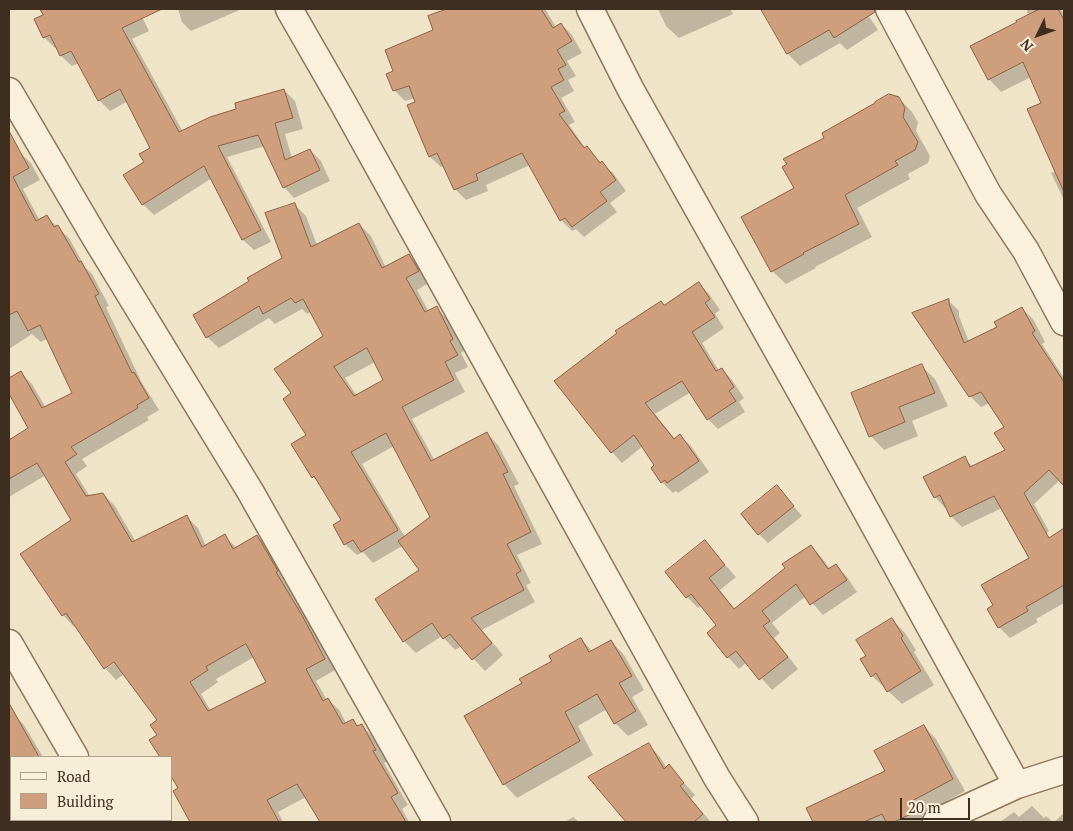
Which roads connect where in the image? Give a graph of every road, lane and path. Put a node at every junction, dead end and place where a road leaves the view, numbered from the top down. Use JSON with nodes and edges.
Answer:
{"nodes":[{"id":1,"x":289,"y":9,"type":"edge"},
{"id":2,"x":590,"y":9,"type":"edge"},
{"id":3,"x":889,"y":9,"type":"edge"},
{"id":4,"x":9,"y":91,"type":"edge"},
{"id":5,"x":1064,"y":322,"type":"edge"},
{"id":6,"x":9,"y":643,"type":"edge"},
{"id":7,"x":74,"y":756,"type":"edge"},
{"id":8,"x":1064,"y":770,"type":"edge"},
{"id":9,"x":1017,"y":785,"type":"junction"},
{"id":10,"x":437,"y":822,"type":"edge"},
{"id":11,"x":745,"y":822,"type":"edge"},
{"id":12,"x":936,"y":822,"type":"edge"}],
"edges":[{"from":1,"to":11,"type":"street"},
{"from":2,"to":9,"type":"street"},
{"from":3,"to":5,"type":"street"},
{"from":4,"to":10,"type":"street"},
{"from":6,"to":7,"type":"street"},
{"from":8,"to":9,"type":"street"},
{"from":9,"to":12,"type":"street"}]}
